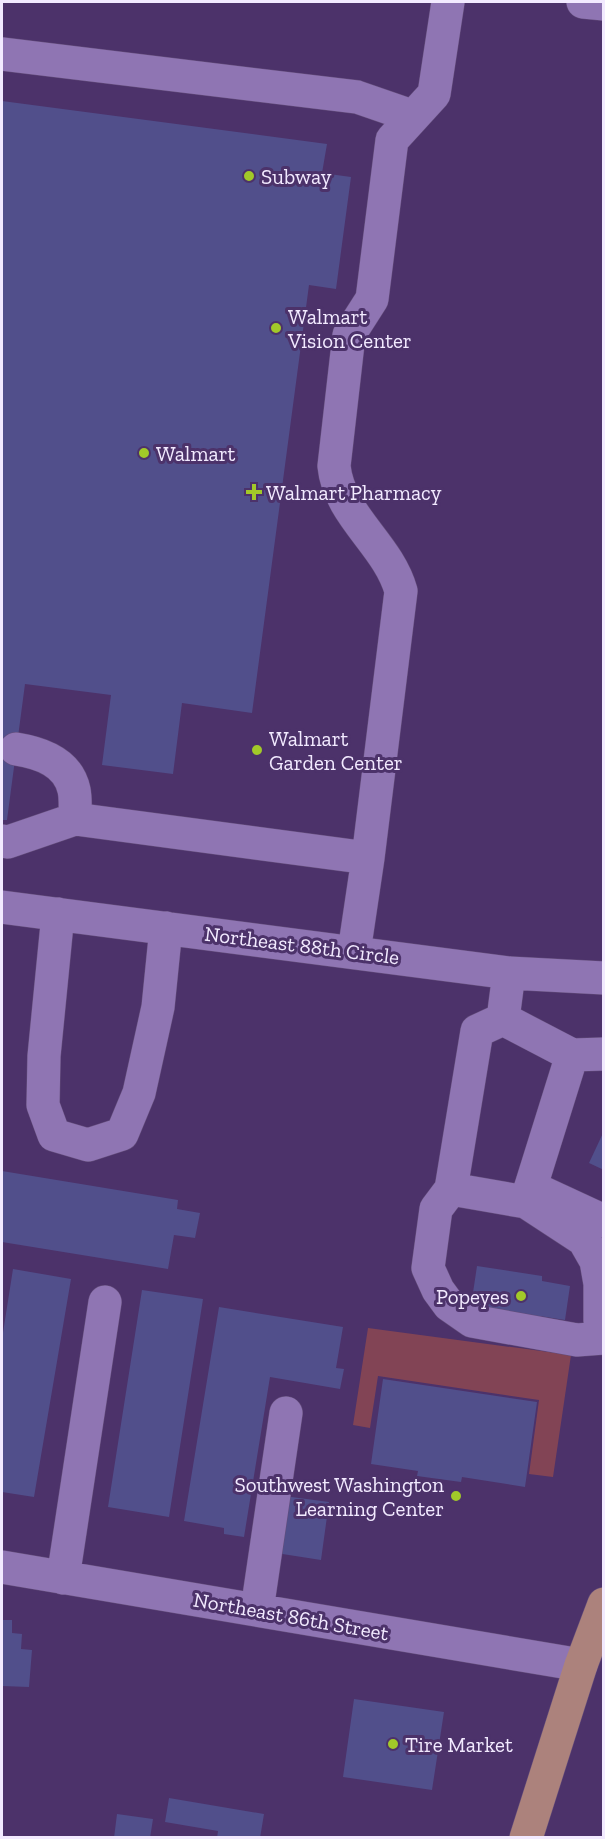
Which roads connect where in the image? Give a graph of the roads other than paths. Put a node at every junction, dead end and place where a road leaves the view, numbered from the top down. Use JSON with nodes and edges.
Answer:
{"nodes":[{"id":1,"x":448,"y":2,"type":"edge"},
{"id":2,"x":583,"y":2,"type":"edge"},
{"id":3,"x":603,"y":4,"type":"edge"},
{"id":4,"x":2,"y":54,"type":"edge"},
{"id":5,"x":412,"y":116,"type":"junction"},
{"id":6,"x":16,"y":749,"type":"dead end"},
{"id":7,"x":75,"y":819,"type":"junction"},
{"id":8,"x":2,"y":841,"type":"edge"},
{"id":9,"x":368,"y":858,"type":"junction"},
{"id":10,"x":2,"y":907,"type":"edge"},
{"id":11,"x":58,"y":914,"type":"junction"},
{"id":12,"x":166,"y":928,"type":"junction"},
{"id":13,"x":354,"y":952,"type":"junction"},
{"id":14,"x":509,"y":973,"type":"junction"},
{"id":15,"x":603,"y":978,"type":"edge"},
{"id":16,"x":503,"y":1019,"type":"junction"},
{"id":17,"x":588,"y":1054,"type":"edge"},
{"id":18,"x":451,"y":1189,"type":"junction"},
{"id":19,"x":528,"y":1195,"type":"junction"},
{"id":20,"x":603,"y":1221,"type":"edge"},
{"id":21,"x":105,"y":1302,"type":"dead end"},
{"id":22,"x":603,"y":1325,"type":"edge"},
{"id":23,"x":603,"y":1338,"type":"edge"},
{"id":24,"x":286,"y":1413,"type":"dead end"},
{"id":25,"x":2,"y":1568,"type":"edge"},
{"id":26,"x":63,"y":1578,"type":"junction"},
{"id":27,"x":603,"y":1604,"type":"edge"},
{"id":28,"x":257,"y":1610,"type":"junction"},
{"id":29,"x":581,"y":1665,"type":"junction"},
{"id":30,"x":526,"y":1838,"type":"edge"}],
"edges":[{"from":1,"to":5,"type":"street"},
{"from":2,"to":3,"type":"street"},
{"from":4,"to":5,"type":"street"},
{"from":5,"to":9,"type":"street"},
{"from":6,"to":7,"type":"street"},
{"from":7,"to":8,"type":"street"},
{"from":7,"to":9,"type":"street"},
{"from":9,"to":13,"type":"street"},
{"from":10,"to":11,"type":"street","name":"Northeast 88th Circle"},
{"from":11,"to":12,"type":"street","name":"Northeast 88th Circle"},
{"from":11,"to":12,"type":"street"},
{"from":12,"to":13,"type":"street","name":"Northeast 88th Circle"},
{"from":13,"to":14,"type":"street","name":"Northeast 88th Circle"},
{"from":14,"to":15,"type":"street","name":"Northeast 88th Circle"},
{"from":14,"to":16,"type":"street"},
{"from":16,"to":17,"type":"street"},
{"from":16,"to":18,"type":"street"},
{"from":17,"to":19,"type":"street"},
{"from":18,"to":19,"type":"street"},
{"from":18,"to":23,"type":"street"},
{"from":19,"to":20,"type":"street"},
{"from":19,"to":22,"type":"street"},
{"from":21,"to":26,"type":"street"},
{"from":24,"to":28,"type":"street"},
{"from":25,"to":26,"type":"street","name":"Northeast 86th Street"},
{"from":26,"to":28,"type":"street","name":"Northeast 86th Street"},
{"from":27,"to":29,"type":"main road"},
{"from":28,"to":29,"type":"street","name":"Northeast 86th Street"},
{"from":29,"to":30,"type":"main road"}]}
